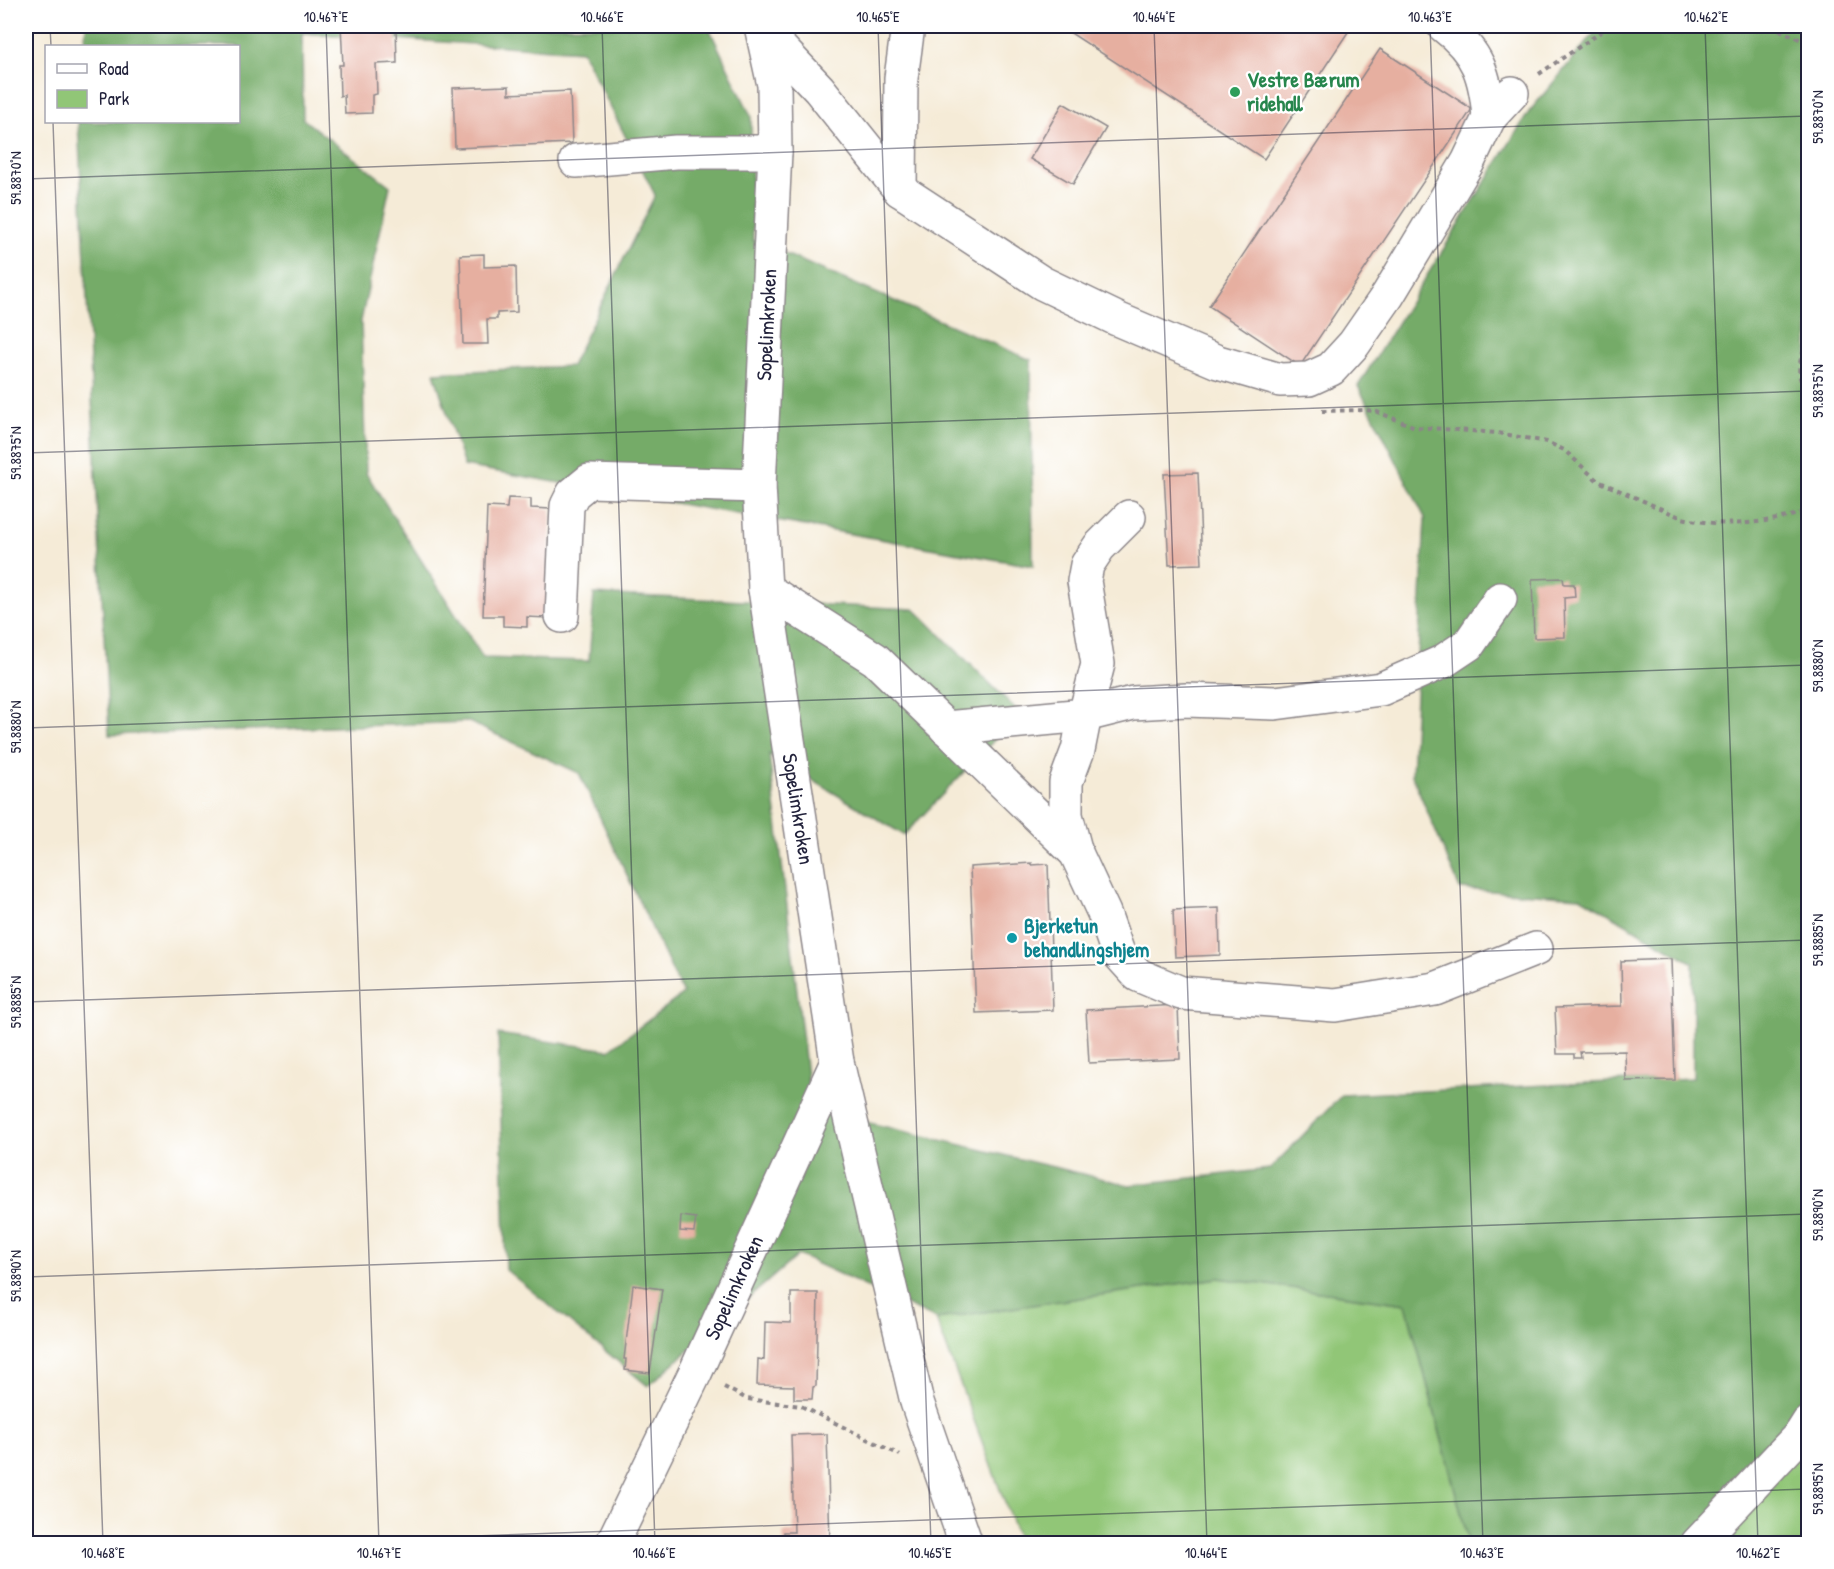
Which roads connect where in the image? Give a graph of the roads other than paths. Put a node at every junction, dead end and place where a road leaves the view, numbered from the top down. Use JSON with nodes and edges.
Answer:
{"nodes":[{"id":1,"x":908,"y":26,"type":"edge"},
{"id":2,"x":1444,"y":26,"type":"edge"},
{"id":3,"x":762,"y":28,"type":"edge"},
{"id":4,"x":1512,"y":93,"type":"road end"},
{"id":5,"x":1489,"y":118,"type":"junction"},
{"id":6,"x":775,"y":152,"type":"junction"},
{"id":7,"x":576,"y":161,"type":"dead end"},
{"id":8,"x":900,"y":190,"type":"junction"},
{"id":9,"x":759,"y":486,"type":"junction"},
{"id":10,"x":1129,"y":517,"type":"dead end"},
{"id":11,"x":765,"y":589,"type":"junction"},
{"id":12,"x":1500,"y":599,"type":"dead end"},
{"id":13,"x":562,"y":616,"type":"dead end"},
{"id":14,"x":1085,"y":715,"type":"junction"},
{"id":15,"x":946,"y":728,"type":"junction"},
{"id":16,"x":1076,"y":854,"type":"junction"},
{"id":17,"x":1536,"y":949,"type":"dead end"},
{"id":18,"x":837,"y":1062,"type":"junction"},
{"id":19,"x":1809,"y":1423,"type":"edge"},
{"id":20,"x":612,"y":1544,"type":"edge"},
{"id":21,"x":966,"y":1544,"type":"edge"},
{"id":22,"x":1697,"y":1544,"type":"edge"}],
"edges":[{"from":1,"to":8,"type":"street"},
{"from":2,"to":5,"type":"street"},
{"from":3,"to":6,"type":"street","name":"Sopelimkroken"},
{"from":3,"to":8,"type":"street"},
{"from":4,"to":5,"type":"street"},
{"from":5,"to":8,"type":"street"},
{"from":6,"to":7,"type":"street"},
{"from":6,"to":9,"type":"street","name":"Sopelimkroken"},
{"from":9,"to":11,"type":"street","name":"Sopelimkroken"},
{"from":9,"to":13,"type":"street"},
{"from":10,"to":14,"type":"street"},
{"from":11,"to":15,"type":"street"},
{"from":11,"to":18,"type":"street","name":"Sopelimkroken"},
{"from":12,"to":14,"type":"street"},
{"from":14,"to":15,"type":"street"},
{"from":14,"to":16,"type":"street"},
{"from":15,"to":16,"type":"street"},
{"from":16,"to":17,"type":"street"},
{"from":18,"to":20,"type":"street","name":"Sopelimkroken"},
{"from":18,"to":21,"type":"street"},
{"from":19,"to":22,"type":"street"}]}
